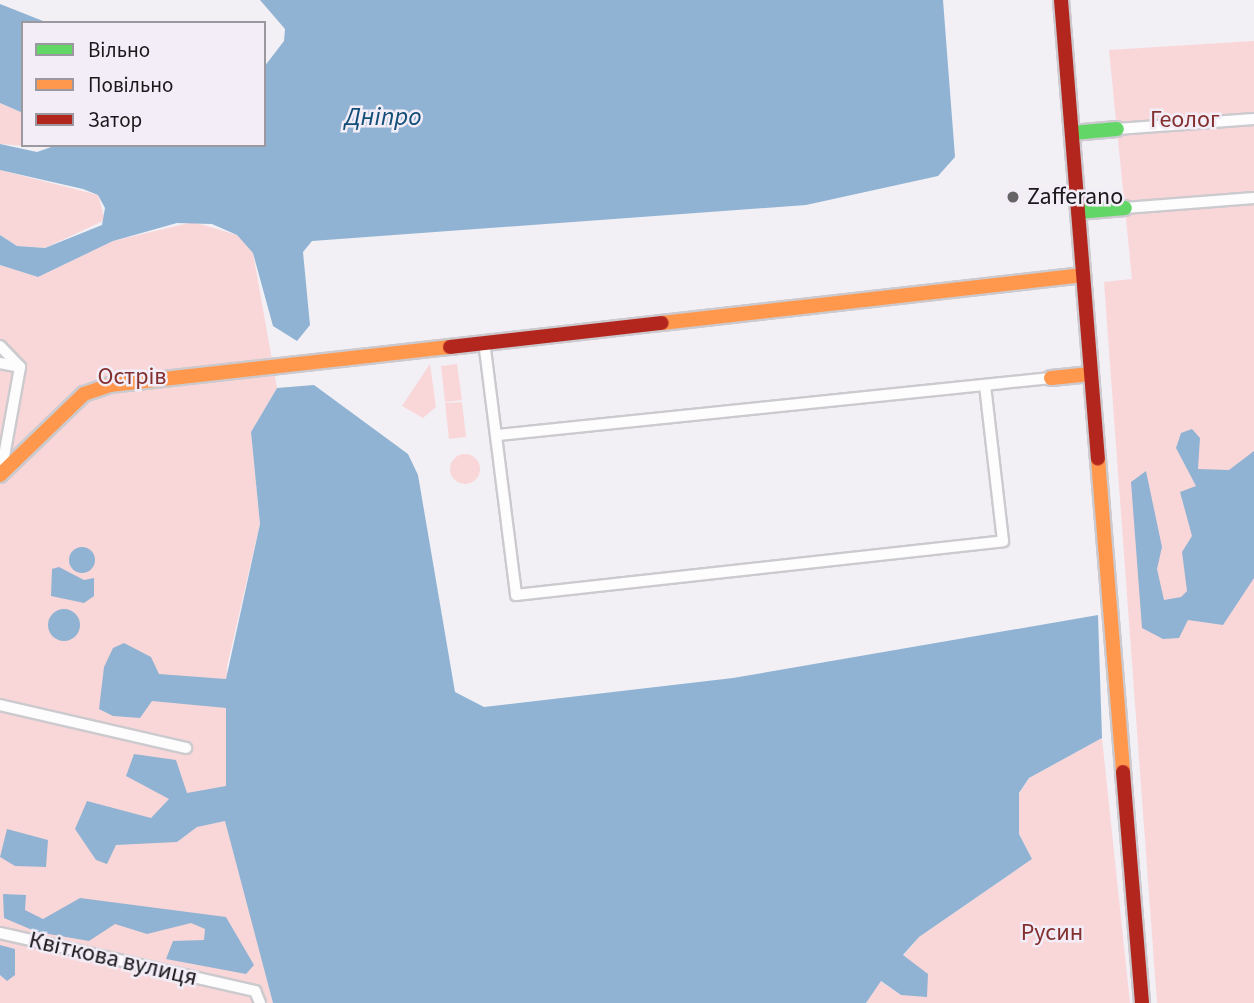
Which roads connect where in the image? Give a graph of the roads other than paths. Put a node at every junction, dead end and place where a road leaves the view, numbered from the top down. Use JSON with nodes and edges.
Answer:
{"nodes":[{"id":1,"x":1061,"y":0,"type":"edge"},
{"id":2,"x":1254,"y":119,"type":"edge"},
{"id":3,"x":1117,"y":129,"type":"joint"},
{"id":4,"x":1072,"y":133,"type":"junction"},
{"id":5,"x":1254,"y":198,"type":"edge"},
{"id":6,"x":1125,"y":208,"type":"joint"},
{"id":7,"x":1078,"y":212,"type":"junction"},
{"id":8,"x":1083,"y":275,"type":"junction"},
{"id":9,"x":484,"y":341,"type":"junction"},
{"id":10,"x":0,"y":346,"type":"edge"},
{"id":11,"x":0,"y":363,"type":"edge"},
{"id":12,"x":20,"y":367,"type":"junction"},
{"id":13,"x":1091,"y":374,"type":"junction"},
{"id":14,"x":1051,"y":378,"type":"joint"},
{"id":15,"x":985,"y":386,"type":"junction"},
{"id":16,"x":498,"y":435,"type":"junction"},
{"id":17,"x":0,"y":475,"type":"edge"},
{"id":18,"x":0,"y":705,"type":"edge"},
{"id":19,"x":186,"y":748,"type":"dead end"},
{"id":20,"x":0,"y":933,"type":"edge"},
{"id":21,"x":260,"y":1003,"type":"edge"},
{"id":22,"x":1142,"y":1003,"type":"edge"}],
"edges":[{"from":1,"to":4,"type":"street"},
{"from":2,"to":3,"type":"street"},
{"from":3,"to":4,"type":"street"},
{"from":4,"to":7,"type":"street"},
{"from":5,"to":6,"type":"street"},
{"from":6,"to":7,"type":"street"},
{"from":7,"to":8,"type":"street"},
{"from":8,"to":9,"type":"street"},
{"from":8,"to":13,"type":"street"},
{"from":9,"to":16,"type":"street"},
{"from":9,"to":17,"type":"street"},
{"from":10,"to":12,"type":"street"},
{"from":11,"to":12,"type":"street"},
{"from":12,"to":17,"type":"street"},
{"from":13,"to":14,"type":"street"},
{"from":13,"to":22,"type":"street"},
{"from":14,"to":15,"type":"street"},
{"from":15,"to":16,"type":"street"},
{"from":15,"to":16,"type":"street"},
{"from":18,"to":19,"type":"street"},
{"from":20,"to":21,"type":"street","name":"Квіткова вулиця"}]}
